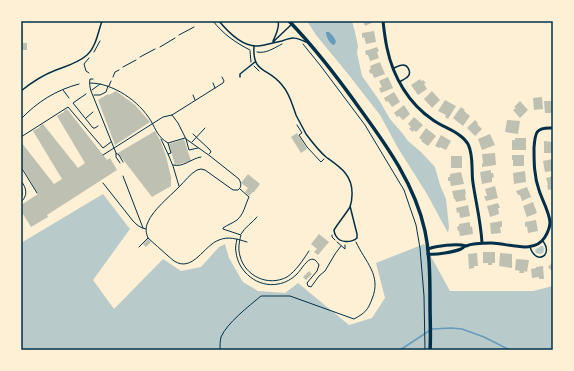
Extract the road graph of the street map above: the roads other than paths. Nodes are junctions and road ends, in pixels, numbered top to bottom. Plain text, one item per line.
1 (102, 21) edge
2 (219, 21) edge
3 (278, 21) edge
4 (383, 21) edge
5 (291, 23) edge
6 (272, 43) junction
7 (309, 44) junction
8 (254, 46) junction
9 (255, 62) junction
10 (394, 68) junction
11 (240, 77) dead end
12 (399, 82) junction
13 (21, 91) edge
14 (553, 128) edge
15 (21, 187) edge
16 (21, 196) edge
17 (350, 206) junction
18 (542, 240) junction
19 (482, 243) junction
20 (466, 246) junction
21 (530, 247) junction
22 (428, 249) junction
23 (428, 254) junction
24 (430, 350) edge

1 - 13 lane
2 - 8 lane
3 - 6 lane
4 - 10 street
5 - 6 lane
5 - 7 street
6 - 7 lane
6 - 8 lane
7 - 22 street
8 - 9 lane
9 - 11 lane
9 - 17 lane
10 - 12 street
10 - 12 lane
12 - 19 street
14 - 18 street
15 - 16 lane
17 - 17 lane
18 - 21 street
18 - 21 lane
19 - 20 street
19 - 21 street
20 - 22 street
20 - 23 street
22 - 23 street
23 - 24 street

